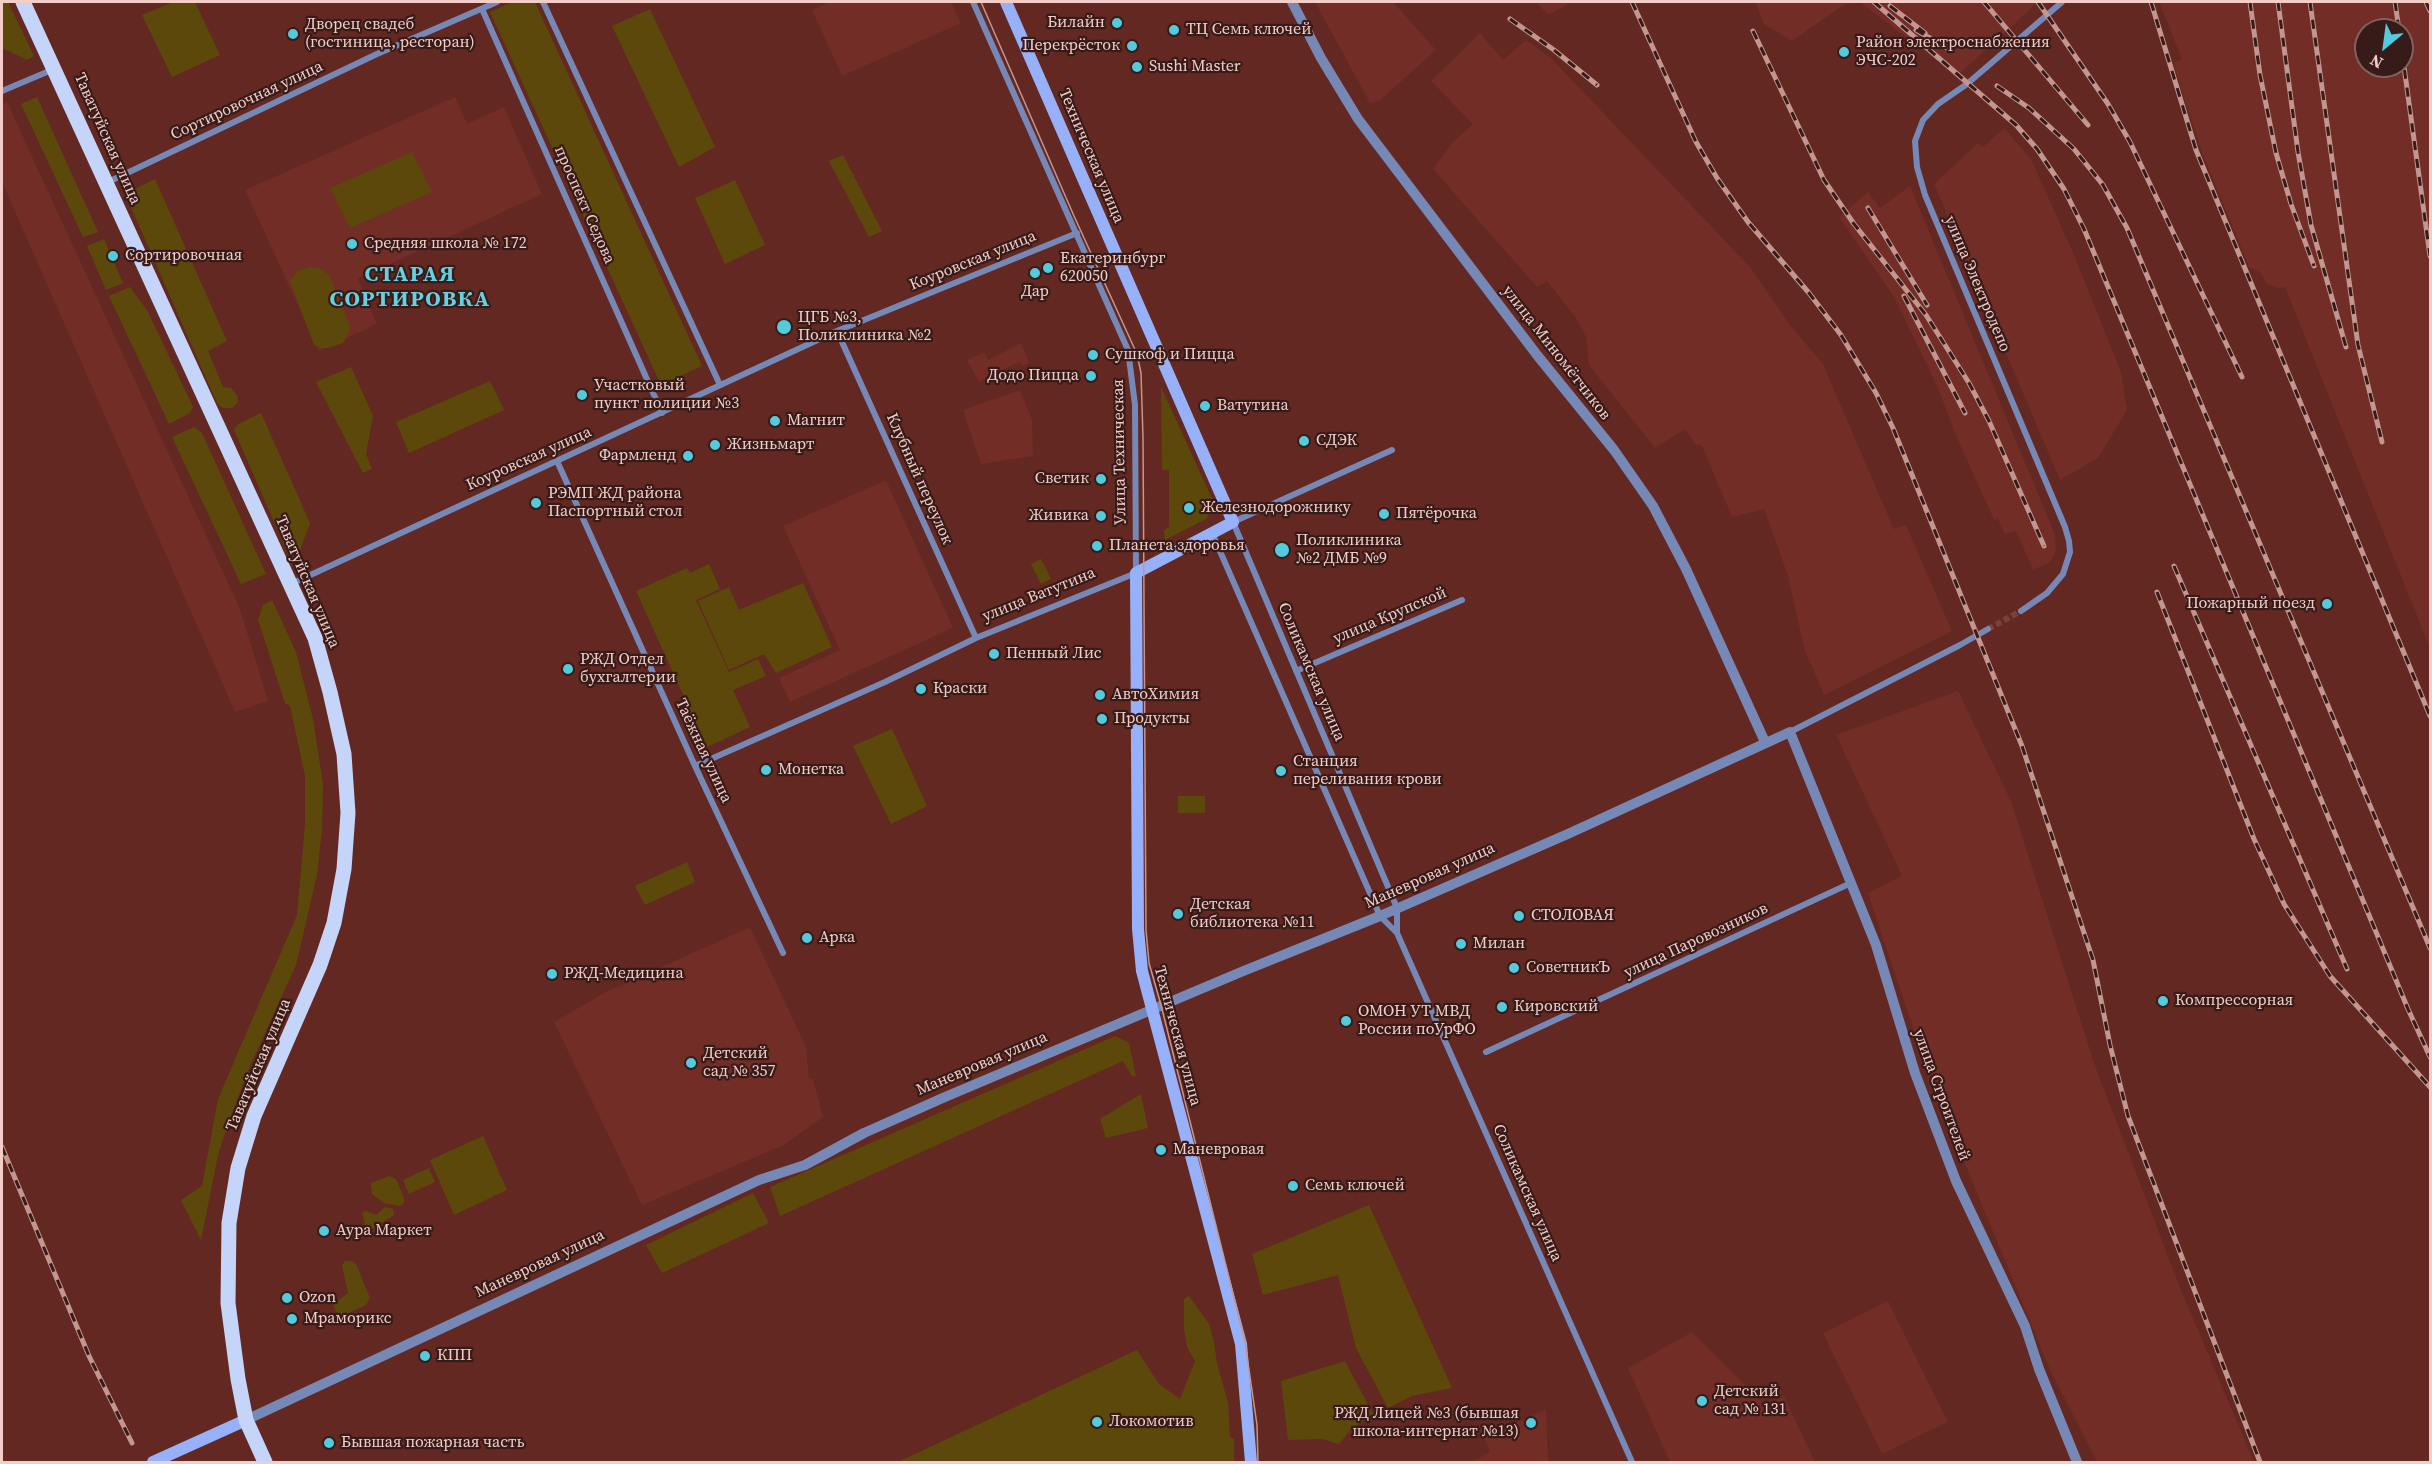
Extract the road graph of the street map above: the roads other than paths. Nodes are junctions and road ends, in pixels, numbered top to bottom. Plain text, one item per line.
1 (23, 2) edge
2 (497, 2) edge
3 (543, 2) edge
4 (973, 2) edge
5 (1006, 2) edge
6 (1292, 2) edge
7 (2062, 2) edge
8 (482, 9) junction
9 (55, 68) junction
10 (2, 91) edge
11 (106, 183) junction
12 (1077, 233) junction
13 (837, 331) junction
14 (720, 385) junction
15 (662, 412) junction
16 (1392, 450) dead end
17 (557, 461) junction
18 (1233, 522) junction
19 (1212, 533) junction
20 (1136, 573) junction
21 (290, 584) junction
22 (1462, 600) dead end
23 (2021, 611) tunnel mouth
24 (1988, 629) tunnel mouth
25 (976, 638) junction
26 (1296, 671) junction
27 (1790, 732) junction
28 (1766, 742) junction
29 (695, 766) junction
30 (1851, 883) junction
31 (1397, 908) junction
32 (1380, 916) junction
33 (1397, 933) junction
34 (783, 953) dead end
35 (1153, 1009) junction
36 (1486, 1052) dead end
37 (246, 1420) junction
38 (153, 1462) edge
39 (265, 1462) edge
40 (1251, 1462) edge
41 (1632, 1462) edge
42 (2078, 1462) edge

1 - 9 main road, Таватуйская улица
2 - 8 street, Сортировочная улица
3 - 14 street
4 - 12 street, Улица Техническая
5 - 18 main road, Техническая улица
6 - 28 street, улица Миномётчиков
7 - 23 street, улица Электродепо
8 - 11 street, Сортировочная улица
8 - 15 street, проспект Седова
9 - 10 street
9 - 11 main road, Таватуйская улица
11 - 21 main road, Таватуйская улица
12 - 13 street, Коуровская улица
12 - 20 street, Улица Техническая
13 - 14 street, Коуровская улица
13 - 25 street, Клубный переулок
14 - 15 street, Коуровская улица
15 - 17 street, Коуровская улица
16 - 18 street, улица Ватутина
17 - 21 street, Коуровская улица
17 - 29 street, Таёжная улица
18 - 19 main road, улица Ватутина
18 - 26 street, Соликамская улица
19 - 20 main road, улица Ватутина
19 - 32 street, Соликамская улица
20 - 25 street, улица Ватутина
20 - 35 main road, Техническая улица
21 - 37 main road, Таватуйская улица
22 - 26 street, улица Крупской
24 - 27 street, Маневровая улица
25 - 29 street, улица Ватутина
26 - 31 street, Соликамская улица
27 - 28 street, Маневровая улица
27 - 30 street, улица Строителей
28 - 31 street, Маневровая улица
29 - 34 street, Таёжная улица
30 - 36 street, улица Паровозников
30 - 42 street, улица Строителей
31 - 32 street, Маневровая улица
31 - 33 street, Соликамская улица
32 - 33 street, Соликамская улица
32 - 35 street, Маневровая улица
33 - 41 street, Соликамская улица
35 - 37 street, Маневровая улица
35 - 40 main road, Техническая улица
37 - 38 main road, Маневровая улица
37 - 39 main road, Таватуйская улица

